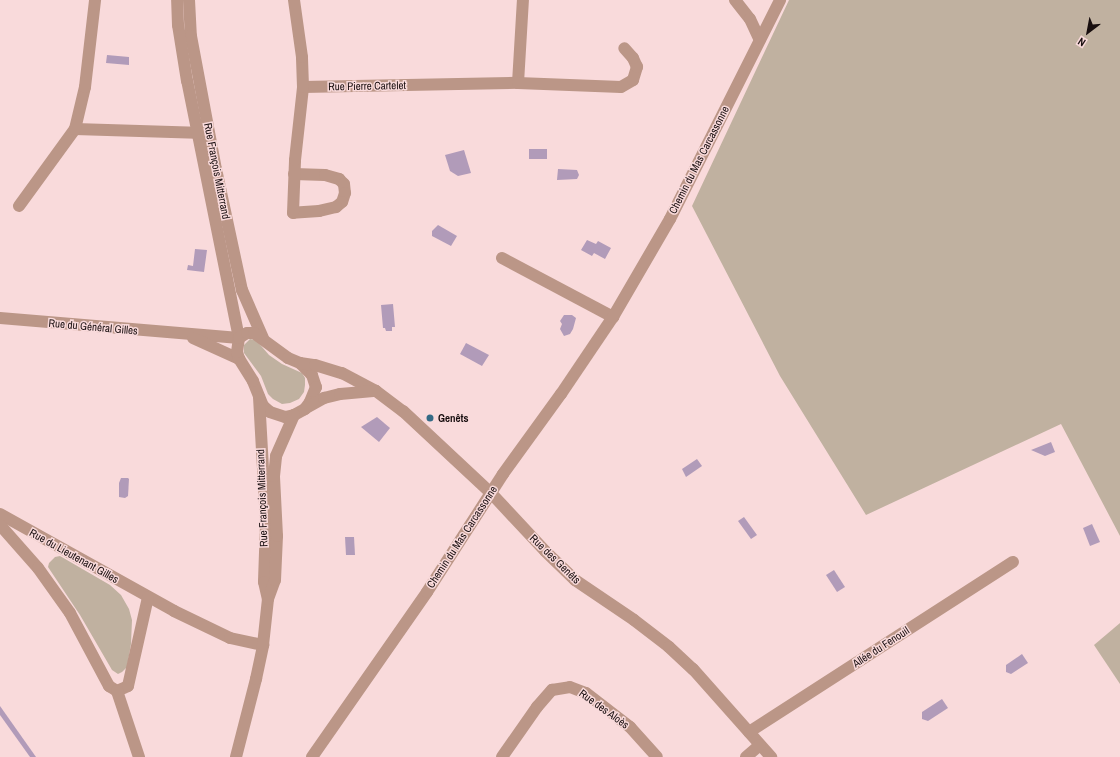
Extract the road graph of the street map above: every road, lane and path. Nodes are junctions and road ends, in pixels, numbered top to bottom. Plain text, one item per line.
1 (95, 0) edge
2 (177, 0) edge
3 (189, 0) edge
4 (294, 0) edge
5 (523, 0) edge
6 (735, 0) edge
7 (780, 0) edge
8 (760, 40) junction
9 (624, 48) dead end
10 (518, 83) junction
11 (303, 87) junction
12 (75, 129) junction
13 (209, 133) junction
14 (196, 134) junction
15 (294, 174) junction
16 (19, 206) dead end
17 (502, 258) dead end
18 (613, 317) junction
19 (0, 318) edge
20 (187, 335) junction
21 (240, 338) junction
22 (263, 338) junction
23 (239, 359) junction
24 (300, 363) junction
25 (376, 391) junction
26 (259, 397) junction
27 (305, 409) junction
28 (294, 416) junction
29 (491, 493) junction
30 (0, 514) edge
31 (0, 524) edge
32 (1013, 562) dead end
33 (148, 597) junction
34 (268, 599) junction
35 (263, 645) junction
36 (117, 691) junction
37 (749, 732) junction
38 (760, 745) junction
39 (139, 757) edge
40 (236, 757) edge
41 (312, 757) edge
42 (502, 757) edge
43 (657, 757) edge
44 (746, 757) edge
45 (771, 757) edge

1 - 12 street
2 - 14 street, Rue François Mitterrand
3 - 13 street, Rue François Mitterrand
4 - 11 street
5 - 10 street
6 - 8 street
7 - 8 street, Chemin du Mas Carcassonne
8 - 18 street, Chemin du Mas Carcassonne
9 - 10 street, Rue Pierre Cartelet
10 - 11 street, Rue Pierre Cartelet
11 - 15 street
12 - 14 street
12 - 16 street
13 - 14 street
13 - 22 street, Rue François Mitterrand
14 - 21 street, Rue François Mitterrand
15 - 15 street
17 - 18 street
18 - 29 street, Chemin du Mas Carcassonne
19 - 20 street, Rue du Général Gilles
20 - 21 street, Rue du Général Gilles
20 - 23 street, Rue du Général Gilles
21 - 22 street, Rue du Général Gilles
21 - 23 street, Rue François Mitterrand
22 - 24 street
23 - 26 street
24 - 25 street, Rue des Genêts
24 - 27 street
25 - 27 street
25 - 29 street, Rue des Genêts
26 - 28 street
26 - 34 street, Rue François Mitterrand
27 - 28 street
28 - 34 street, Rue François Mitterrand
29 - 37 street, Rue des Genêts
29 - 41 street, Chemin du Mas Carcassonne
30 - 33 street, Rue du Lieutenant Gilles
31 - 36 street, Rue du Lieutenant Gilles
32 - 37 street, Allée du Fenouil
33 - 35 street, Rue du Lieutenant Gilles
33 - 36 street
34 - 35 street, Rue François Mitterrand
35 - 40 street, Rue François Mitterrand
36 - 39 street, Rue du Lieutenant Gilles
37 - 38 street, Rue des Genêts
38 - 44 street
38 - 45 street, Rue des Genêts
42 - 43 street, Rue des Aloès

